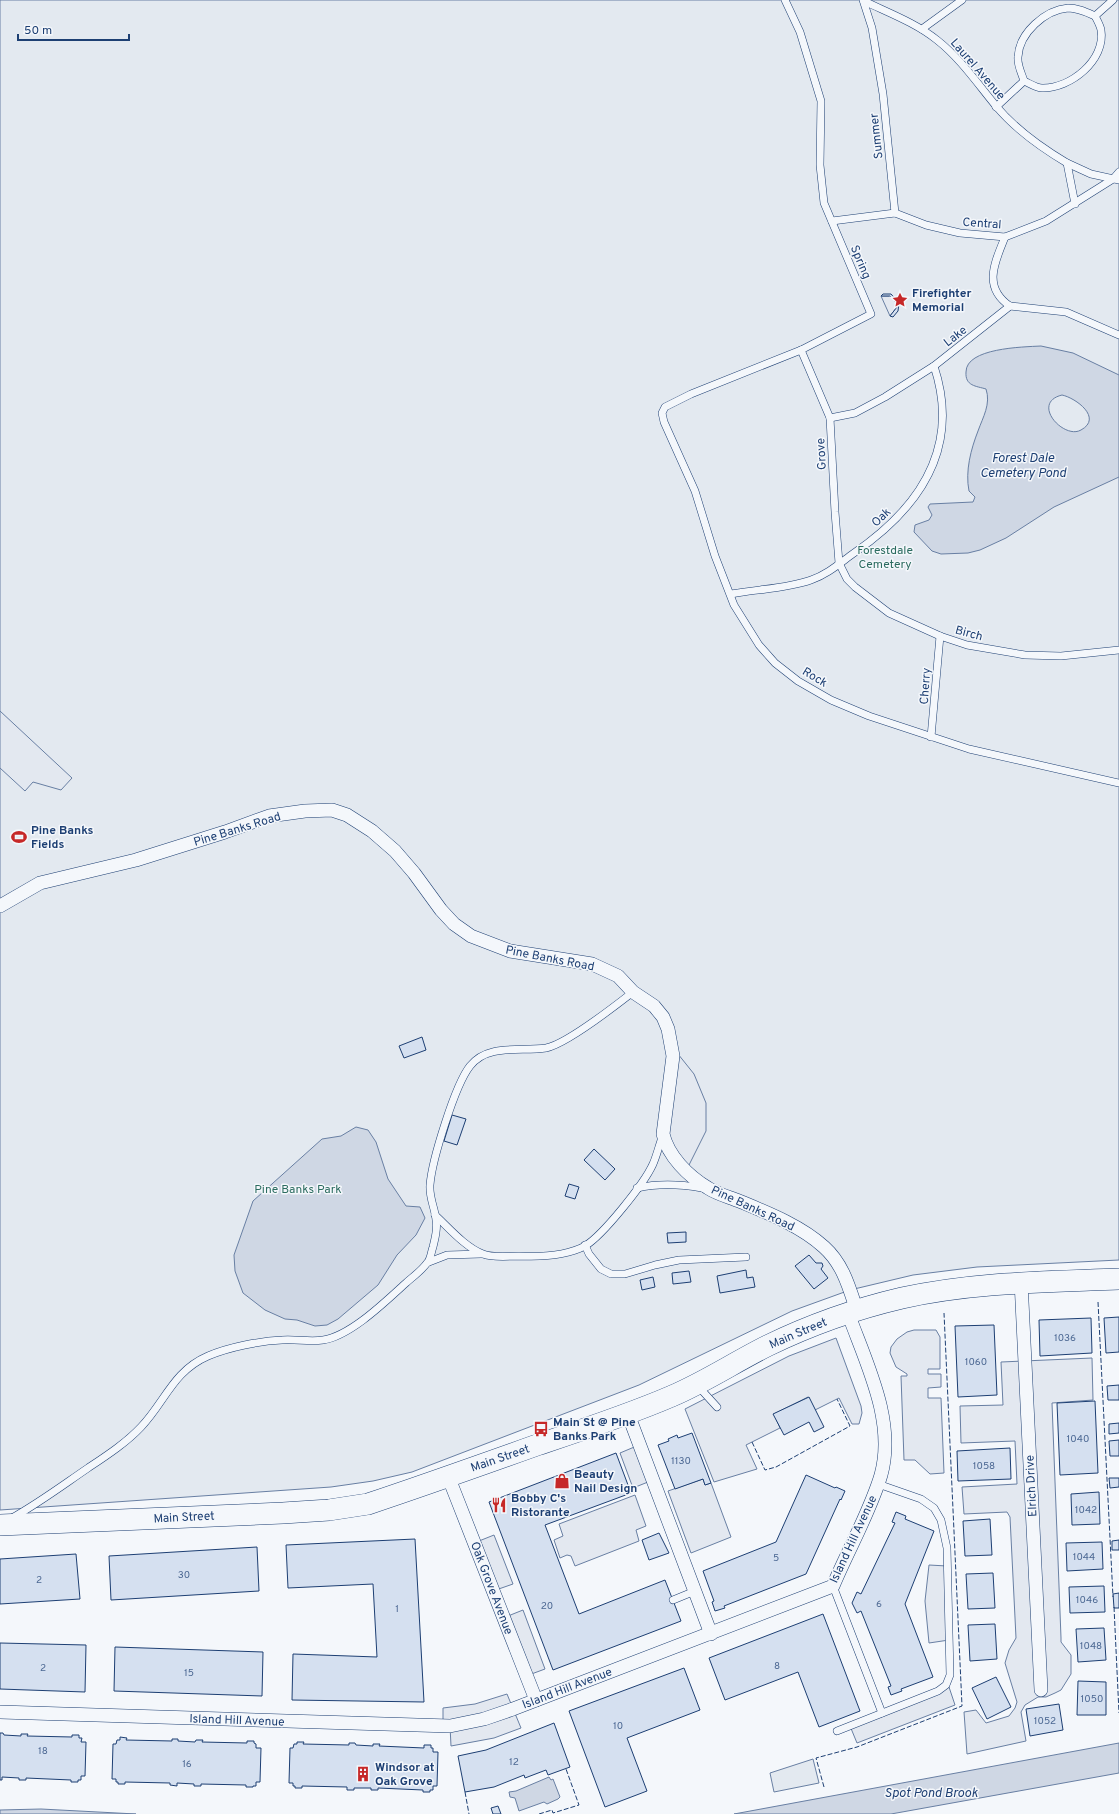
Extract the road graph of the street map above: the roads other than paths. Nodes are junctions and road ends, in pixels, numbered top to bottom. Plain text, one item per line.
1 (785, 0) edge
2 (962, 0) edge
3 (1113, 0) edge
4 (864, 1) edge
5 (1095, 16) junction
6 (922, 29) junction
7 (1024, 81) junction
8 (996, 107) junction
9 (1067, 163) junction
10 (1119, 172) edge
11 (1116, 180) edge
12 (1075, 204) junction
13 (895, 213) junction
14 (832, 221) junction
15 (1005, 237) junction
16 (1010, 306) junction
17 (1119, 335) edge
18 (801, 350) junction
19 (934, 366) junction
20 (665, 407) joint
21 (830, 418) junction
22 (839, 563) junction
23 (731, 594) junction
24 (940, 636) junction
25 (1119, 650) edge
26 (931, 737) junction
27 (1119, 783) edge
28 (0, 906) edge
29 (633, 992) junction
30 (663, 1134) junction
31 (637, 1188) junction
32 (708, 1189) junction
33 (435, 1215) junction
34 (585, 1245) junction
35 (483, 1254) junction
36 (746, 1257) dead end
37 (429, 1262) junction
38 (1119, 1279) edge
39 (1021, 1281) junction
40 (853, 1312) junction
41 (697, 1385) junction
42 (717, 1407) dead end
43 (628, 1414) junction
44 (448, 1476) junction
45 (878, 1484) junction
46 (0, 1525) edge
47 (833, 1586) junction
48 (695, 1591) junction
49 (673, 1600) dead end
50 (711, 1634) junction
51 (1042, 1690) dead end
52 (536, 1700) junction
53 (0, 1712) edge
54 (882, 1713) junction
55 (837, 1731) dead end

1 - 14 lane, Spring
2 - 6 lane
3 - 5 lane
4 - 6 lane, Laurel Avenue
4 - 13 lane, Summer
5 - 7 lane
5 - 7 lane
6 - 8 lane, Laurel Avenue
7 - 8 lane
8 - 9 lane, Laurel Avenue
9 - 11 lane, Laurel Avenue
9 - 12 lane
10 - 11 lane, Central
11 - 12 lane, Central
12 - 15 lane, Central
13 - 14 lane, Central
13 - 15 lane, Central
14 - 18 lane, Spring
15 - 16 lane
16 - 17 lane
16 - 19 lane, Lake
18 - 20 lane, Spring
18 - 21 lane, Grove
19 - 21 lane, Lake
19 - 22 lane, Oak
20 - 23 lane, Rock
21 - 22 lane, Grove
22 - 23 lane, Oak
22 - 24 lane, Birch
23 - 26 lane, Rock
24 - 25 lane, Birch
24 - 26 lane, Cherry
26 - 27 lane, Rock
28 - 29 street, Pine Banks Road
29 - 30 street, Pine Banks Road
29 - 33 lane
30 - 31 lane
30 - 32 street, Pine Banks Road
31 - 32 lane
31 - 34 lane
32 - 40 street, Pine Banks Road
33 - 35 lane
33 - 37 lane
34 - 35 lane
34 - 36 lane
35 - 37 lane
37 - 46 lane
38 - 39 main road, Main Street
39 - 40 main road, Main Street
39 - 51 street, Elrich Drive
40 - 41 main road, Main Street
40 - 45 street, Island Hill Avenue
41 - 42 lane
41 - 43 main road, Main Street
43 - 44 main road, Main Street
43 - 48 street
44 - 46 main road, Main Street
44 - 52 street, Oak Grove Avenue
45 - 47 street, Island Hill Avenue
45 - 54 lane
47 - 50 street, Island Hill Avenue
47 - 54 lane
48 - 49 lane
48 - 50 street
50 - 52 street, Island Hill Avenue
52 - 53 street, Island Hill Avenue
54 - 55 lane

